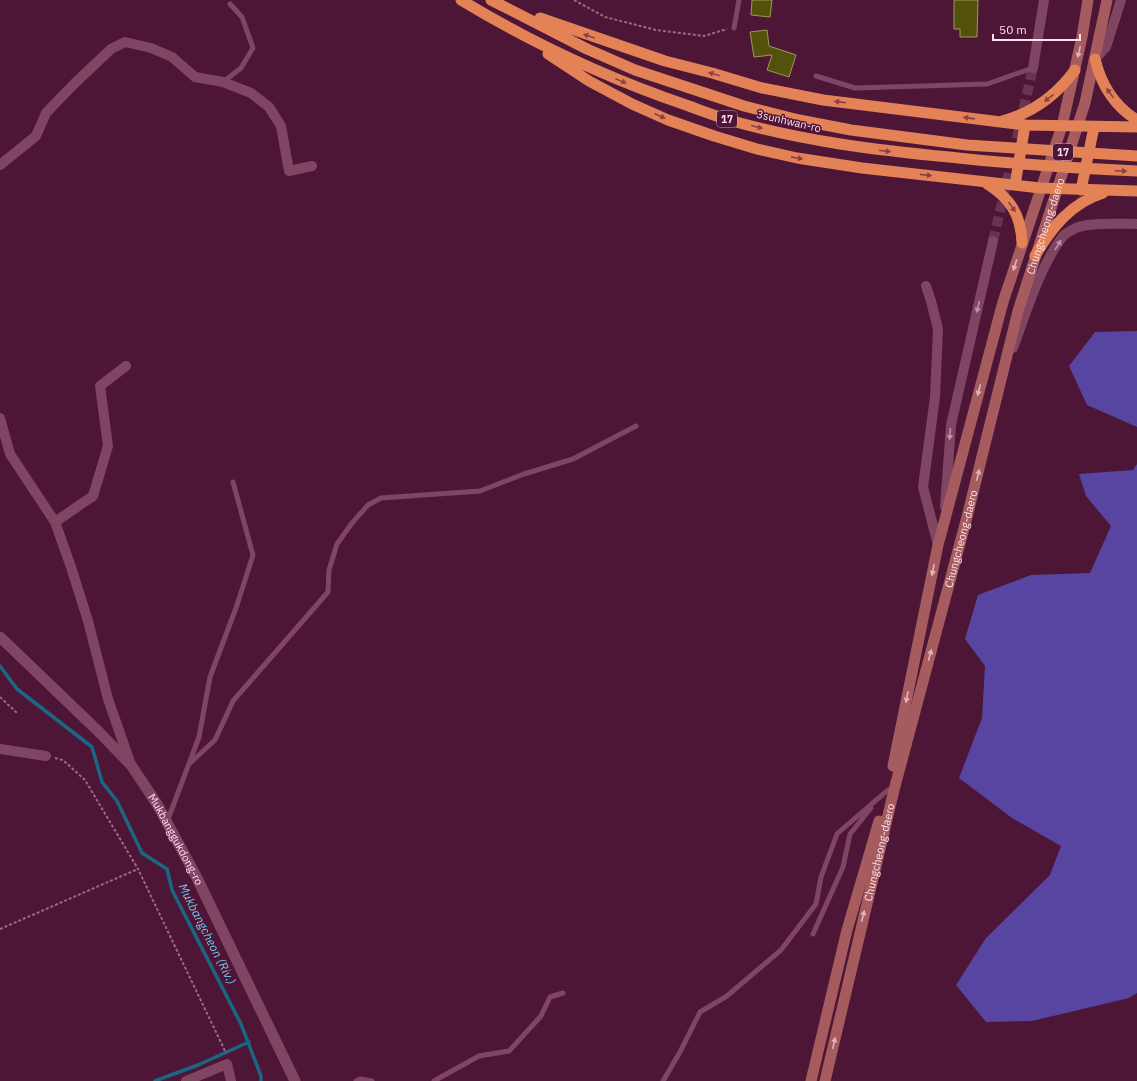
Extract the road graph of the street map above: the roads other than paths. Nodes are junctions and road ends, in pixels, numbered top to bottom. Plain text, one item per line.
1 (461, 0) edge
2 (491, 0) edge
3 (495, 0) edge
4 (739, 0) edge
5 (1044, 0) edge
6 (1088, 0) edge
7 (1107, 0) edge
8 (1121, 0) edge
9 (230, 4) dead end
10 (494, 19) junction
11 (734, 28) road end
12 (1095, 59) junction
13 (1033, 68) joint
14 (1075, 70) junction
15 (816, 76) dead end
16 (224, 82) junction
17 (1137, 120) edge
18 (997, 122) junction
19 (1025, 125) junction
20 (1062, 126) junction
21 (1078, 127) junction
22 (1094, 127) junction
23 (1137, 128) edge
24 (1137, 156) edge
25 (0, 165) edge
26 (312, 166) dead end
27 (1137, 171) edge
28 (984, 181) junction
29 (1015, 185) junction
30 (1040, 188) junction
31 (1057, 190) junction
32 (1081, 190) junction
33 (1110, 191) junction
34 (1137, 192) edge
35 (1137, 224) edge
36 (993, 242) tunnel mouth
37 (1022, 243) junction
38 (1035, 256) junction
39 (926, 286) dead end
40 (126, 366) dead end
41 (1000, 384) junction
42 (0, 418) edge
43 (636, 426) dead end
44 (233, 482) dead end
45 (945, 519) junction
46 (55, 522) junction
47 (938, 545) junction
48 (0, 637) edge
49 (0, 749) edge
50 (46, 756) road end
51 (189, 764) junction
52 (131, 765) junction
53 (888, 790) junction
54 (878, 799) junction
55 (167, 823) junction
56 (813, 934) dead end
57 (563, 993) dead end
58 (186, 1081) edge
59 (231, 1081) edge
60 (295, 1081) edge
61 (356, 1081) edge
62 (372, 1081) edge
63 (434, 1081) edge
64 (663, 1081) edge
65 (812, 1081) edge
66 (825, 1081) edge

1 - 10 highway, 3sunhwan-ro / 17
2 - 24 highway, 3sunhwan-ro / 17
18 -> 3 highway
4 - 11 lane
5 - 13 street
6 -> 14 main road, Chungcheong-daero
7 - 12 main road, Chungcheong-daero
8 - 12 street
9 - 16 lane
10 -> 27 highway, 3sunhwan-ro / 17
10 -> 28 highway
17 -> 12 highway
12 - 21 main road, Chungcheong-daero
13 - 15 lane
14 -> 18 highway
14 - 20 main road, Chungcheong-daero
16 - 25 street
16 - 26 street
18 - 19 highway
19 - 20 highway
19 - 29 highway
20 - 21 highway
20 - 30 main road, Chungcheong-daero
21 - 22 highway
21 - 31 main road, Chungcheong-daero
22 - 23 highway
22 - 32 highway
28 - 29 highway
28 -> 37 highway
29 - 30 highway
30 - 31 highway
30 - 37 main road, Chungcheong-daero
31 - 32 highway
31 - 38 main road, Chungcheong-daero
32 - 33 highway
33 - 34 highway
33 - 38 highway
41 -> 35 street
36 -> 45 street
37 -> 45 main road, Chungcheong-daero
38 - 41 main road, Chungcheong-daero
39 - 47 street
40 - 46 street
66 -> 41 main road, Chungcheong-daero
42 - 46 street
43 - 51 lane
44 - 51 lane
45 - 47 main road, Chungcheong-daero
46 - 52 street
47 -> 53 main road, Chungcheong-daero
48 - 52 street, Mukbanggukdong-ro
49 - 50 street
51 - 55 lane
52 - 55 street, Mukbanggukdong-ro
53 - 54 lane
53 - 65 main road, Chungcheong-daero
54 - 56 lane
54 - 64 lane
55 - 60 street, Mukbanggukdong-ro
57 - 63 lane
58 - 59 street
61 - 62 lane

